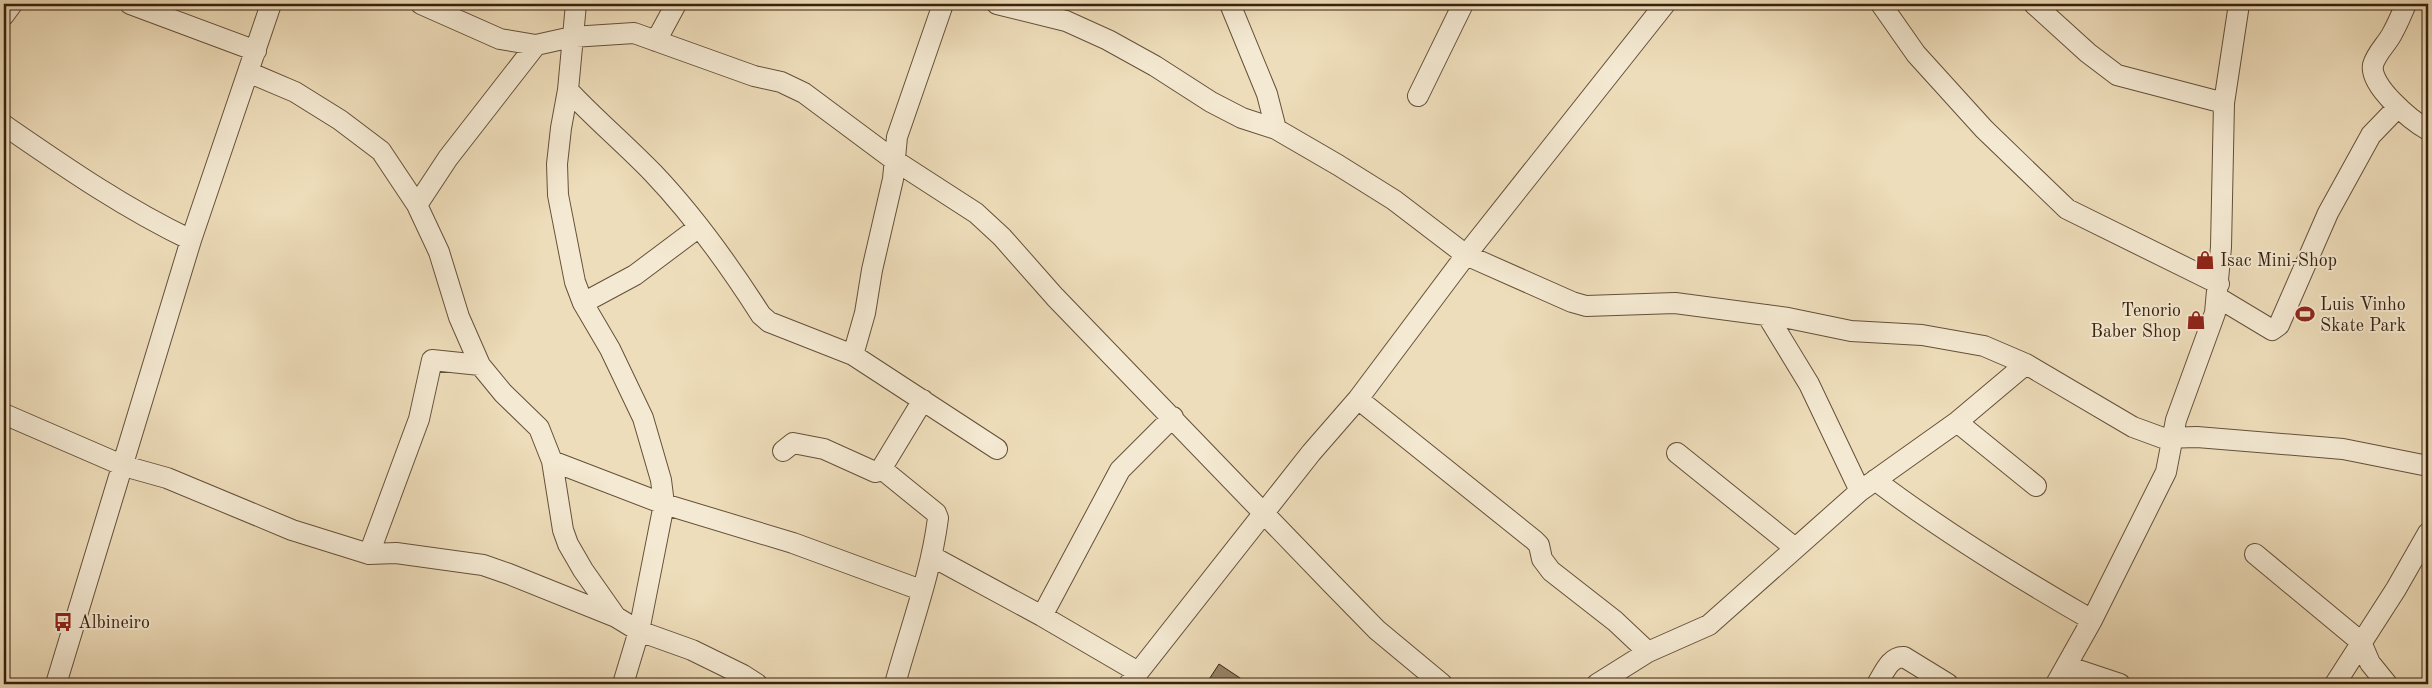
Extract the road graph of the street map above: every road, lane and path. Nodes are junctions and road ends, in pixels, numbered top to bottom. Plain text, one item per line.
1 (12, 4) edge
2 (130, 4) edge
3 (271, 4) edge
4 (422, 4) edge
5 (576, 4) edge
6 (676, 4) edge
7 (943, 4) edge
8 (998, 4) edge
9 (1230, 4) edge
10 (1463, 4) edge
11 (1665, 4) edge
12 (1881, 4) edge
13 (2034, 4) edge
14 (2239, 4) edge
15 (2406, 4) edge
16 (4, 15) edge
17 (572, 37) junction
18 (656, 41) junction
19 (536, 45) junction
20 (256, 51) junction
21 (248, 72) junction
22 (568, 90) junction
23 (1418, 96) dead end
24 (2224, 103) junction
25 (2398, 107) junction
26 (4, 125) edge
27 (1276, 129) junction
28 (2428, 130) edge
29 (894, 160) junction
30 (417, 205) junction
31 (699, 227) junction
32 (191, 240) junction
33 (1466, 255) junction
34 (2218, 290) junction
35 (583, 303) junction
36 (1767, 315) junction
37 (853, 355) junction
38 (2026, 364) junction
39 (480, 365) junction
40 (1358, 399) junction
41 (923, 400) junction
42 (4, 414) edge
43 (1173, 417) junction
44 (1957, 422) junction
45 (2172, 438) junction
46 (998, 449) dead end
47 (783, 451) dead end
48 (1677, 453) dead end
49 (552, 461) junction
50 (124, 466) junction
51 (2428, 466) edge
52 (883, 470) junction
53 (1868, 486) junction
54 (2036, 486) dead end
55 (664, 504) junction
56 (1264, 512) junction
57 (2428, 533) edge
58 (1795, 548) junction
59 (369, 554) junction
60 (2255, 554) dead end
61 (932, 557) junction
62 (921, 590) junction
63 (1042, 616) junction
64 (616, 617) junction
65 (2092, 620) junction
66 (639, 631) junction
67 (2361, 642) junction
68 (1648, 652) junction
69 (2066, 666) junction
70 (1134, 678) edge
71 (56, 684) edge
72 (623, 684) edge
73 (756, 684) edge
74 (895, 684) edge
75 (1442, 684) edge
76 (1597, 684) edge
77 (1877, 684) edge
78 (1948, 684) edge
79 (2056, 684) edge
80 (2120, 684) edge
81 (2335, 684) edge
82 (2386, 684) edge

1 - 16 street
2 - 20 street
3 - 20 street
4 - 19 street
5 - 17 street
6 - 18 street
7 - 29 street
8 - 27 street
9 - 27 street
10 - 23 street
11 - 33 street
12 - 34 street
13 - 24 street
14 - 24 street
15 - 25 street
17 - 18 street
17 - 19 street
17 - 22 street
18 - 29 street
19 - 30 street
20 - 21 street
21 - 30 street
21 - 32 street
22 - 31 street
22 - 35 street
24 - 34 street
25 - 28 street
25 - 34 street
26 - 32 street
27 - 33 street
29 - 37 street
29 - 43 street
30 - 39 street
31 - 35 street
31 - 37 street
32 - 50 street
33 - 36 street
33 - 40 street
34 - 45 street
35 - 55 street
36 - 38 street
36 - 53 street
37 - 41 street
38 - 44 street
38 - 45 street
39 - 49 street
39 - 59 street
40 - 56 street
40 - 68 street
41 - 46 street
41 - 52 street
42 - 50 street
43 - 56 street
43 - 63 street
44 - 53 street
44 - 54 street
45 - 51 street
45 - 65 street
47 - 52 street
48 - 58 street
49 - 55 street
49 - 64 street
50 - 59 street
50 - 71 street
52 - 61 street
53 - 58 street
53 - 65 street
55 - 62 street
55 - 66 street
56 - 70 street
56 - 75 street
57 - 67 street
58 - 68 street
59 - 64 street
60 - 67 street
61 - 62 street
61 - 63 street
62 - 74 street
63 - 70 street
64 - 66 street
65 - 69 street
66 - 72 street
66 - 73 street
67 - 81 street
67 - 82 street
68 - 76 street
69 - 79 street
69 - 80 street
77 - 78 street

